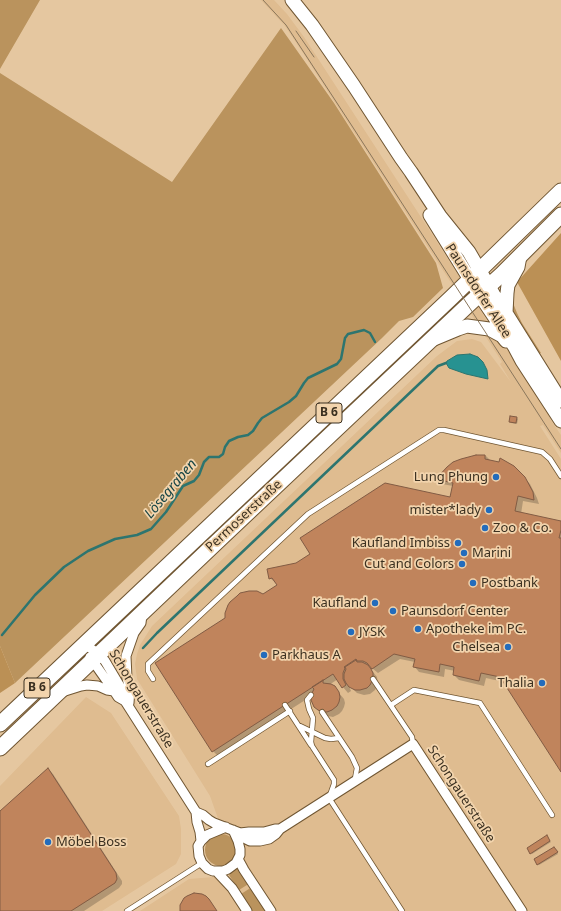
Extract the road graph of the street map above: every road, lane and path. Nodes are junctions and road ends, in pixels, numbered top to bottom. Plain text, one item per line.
1 (292, 0) edge
2 (561, 191) edge
3 (561, 215) edge
4 (520, 256) junction
5 (475, 275) junction
6 (484, 290) junction
7 (506, 313) junction
8 (431, 340) junction
9 (522, 361) junction
10 (561, 401) edge
11 (561, 421) edge
12 (561, 476) edge
13 (143, 612) junction
14 (84, 644) junction
15 (95, 657) junction
16 (153, 679) dead end
17 (373, 679) dead end
18 (114, 691) junction
19 (57, 694) junction
20 (311, 695) dead end
21 (391, 704) junction
22 (127, 705) junction
23 (285, 705) dead end
24 (290, 711) junction
25 (322, 712) dead end
26 (0, 724) edge
27 (298, 724) junction
28 (312, 731) junction
29 (339, 738) junction
30 (413, 744) junction
31 (312, 746) junction
32 (0, 748) edge
33 (208, 764) dead end
34 (355, 781) junction
35 (329, 798) junction
36 (196, 812) junction
37 (552, 815) dead end
38 (233, 830) junction
39 (201, 841) junction
40 (238, 859) junction
41 (202, 862) junction
42 (217, 872) junction
43 (127, 911) edge
44 (247, 911) edge
45 (271, 911) edge
46 (402, 911) edge
47 (522, 911) edge

1 - 5 main road, Paunsdorfer Allee
2 - 5 main road, B 6
3 - 4 main road, B 6
4 - 6 main road, B 6
4 - 7 main road
5 - 6 main road, Paunsdorfer Allee
5 - 14 main road, Permoserstraße / B 6
6 - 7 main road, Paunsdorfer Allee
6 - 8 main road, Permoserstraße / B 6
6 - 9 main road, Paunsdorfer Allee
7 - 10 main road, Paunsdorfer Allee
8 - 9 main road
8 - 13 main road, Permoserstraße / B 6
9 - 11 main road, Paunsdorfer Allee
12 - 16 lane
13 - 15 main road, Permoserstraße / B 6
13 - 22 street
14 - 15 street, Schongauerstraße
14 - 26 main road, Permoserstraße / B 6
15 - 18 street
15 - 19 main road, Permoserstraße / B 6
15 - 22 street, Schongauerstraße
17 - 21 lane
18 - 19 street
18 - 22 street
19 - 32 main road, Permoserstraße / B 6
20 - 28 lane
21 - 30 lane
21 - 37 lane
22 - 36 street, Schongauerstraße
23 - 24 lane
24 - 27 lane
24 - 33 lane
25 - 29 lane
27 - 28 lane
27 - 31 lane
28 - 29 lane
28 - 31 lane
29 - 34 lane
30 - 34 street, Schongauerstraße
30 - 47 street, Schongauerstraße
31 - 35 lane
34 - 35 street, Schongauerstraße
35 - 38 street, Schongauerstraße
35 - 46 lane
36 - 38 street, Schongauerstraße
36 - 39 street, Schongauerstraße
38 - 39 street, Schongauerstraße
38 - 40 street
39 - 41 street, Schongauerstraße
40 - 42 street
40 - 45 street
41 - 42 street
41 - 43 lane
42 - 44 street

